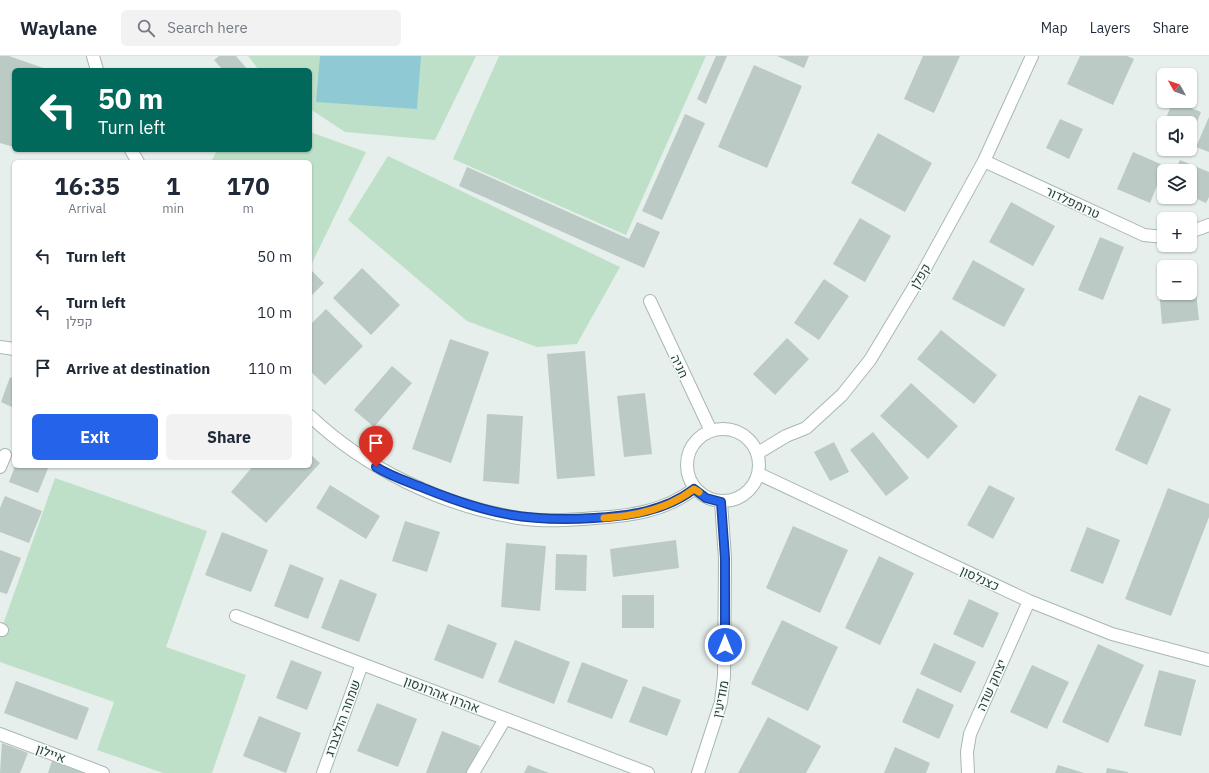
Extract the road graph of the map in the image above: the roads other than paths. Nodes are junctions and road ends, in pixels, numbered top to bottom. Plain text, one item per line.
1 (93, 56) edge
2 (1032, 56) edge
3 (96, 68) edge
4 (984, 161) junction
5 (1209, 224) edge
6 (1197, 229) edge
7 (1157, 236) edge
8 (650, 301) dead end
9 (0, 347) edge
10 (12, 349) edge
11 (312, 418) edge
12 (711, 431) junction
13 (758, 453) junction
14 (4, 455) dead end
15 (0, 467) edge
16 (759, 474) junction
17 (694, 489) junction
18 (721, 502) junction
19 (1029, 601) junction
20 (236, 616) dead end
21 (1209, 660) edge
22 (362, 664) junction
23 (505, 719) junction
24 (0, 734) edge
25 (102, 773) edge
26 (323, 773) edge
27 (473, 773) edge
28 (648, 773) edge
29 (698, 773) edge
30 (968, 773) edge

1 - 3 street
2 - 4 street, קפלן
4 - 7 street, טרומפלדור
4 - 13 street, קפלן
5 - 6 street
8 - 12 street, חניה
9 - 10 street
11 - 17 street
12 - 13 street
12 - 17 street
13 - 16 street
14 - 15 street
16 - 18 street
16 - 19 street, כצנלסון
17 - 18 street
18 - 29 street, מודיעין
19 - 21 street, כצנלסון
19 - 30 street, יצחק שדה
20 - 22 street, אהרון אהרונסון
22 - 23 street, אהרון אהרונסון
22 - 26 street, שמחה הולצברג
23 - 27 street
23 - 28 street, אהרון אהרונסון
24 - 25 street, איילון

